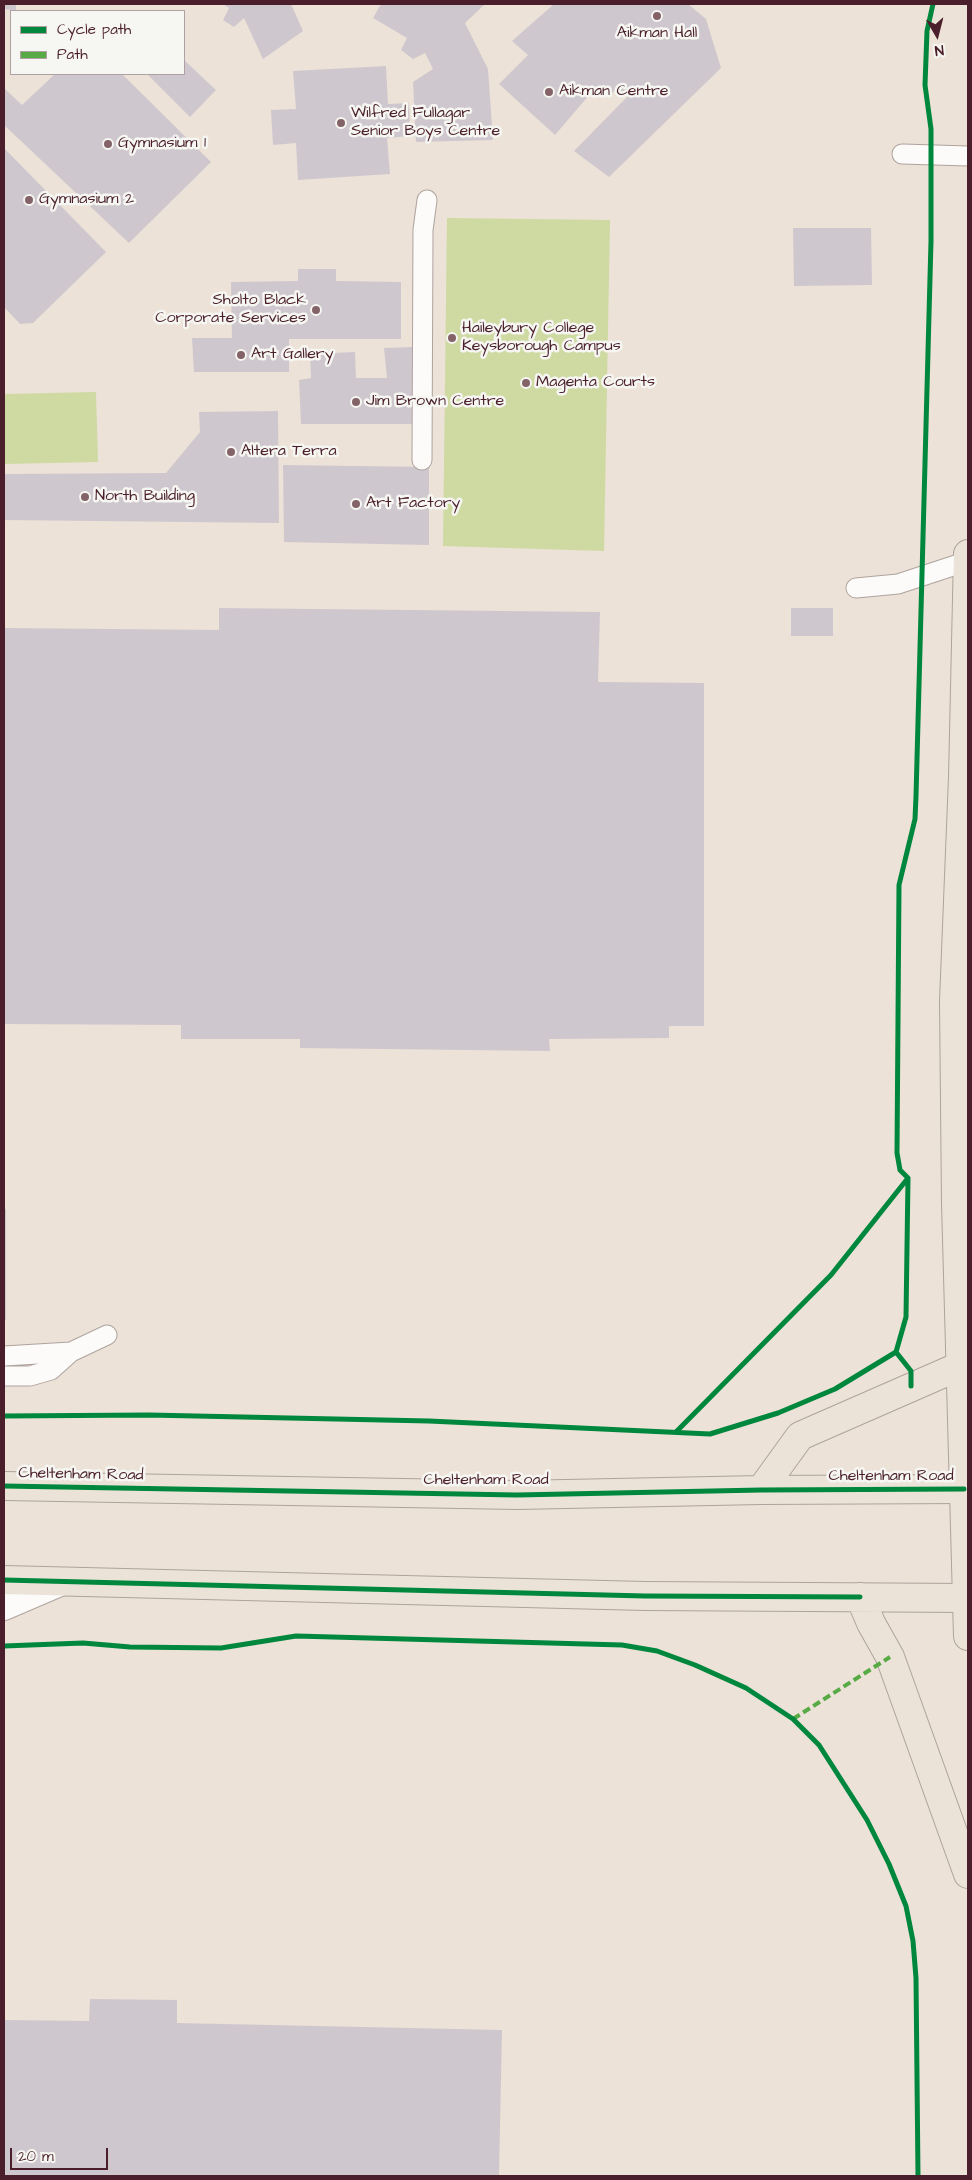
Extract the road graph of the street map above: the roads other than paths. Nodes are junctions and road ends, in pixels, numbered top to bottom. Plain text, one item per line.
1 (902, 154) dead end
2 (968, 156) edge
3 (427, 200) dead end
4 (422, 460) dead end
5 (968, 554) edge
6 (968, 561) edge
7 (856, 588) dead end
8 (107, 1335) dead end
9 (71, 1352) junction
10 (4, 1356) edge
11 (960, 1366) junction
12 (4, 1376) edge
13 (4, 1486) edge
14 (966, 1489) edge
15 (761, 1490) junction
16 (4, 1580) edge
17 (60, 1582) junction
18 (860, 1597) junction
19 (968, 1598) edge
20 (4, 1606) edge
21 (968, 1636) edge
22 (968, 1874) edge

1 - 2 lane
3 - 4 lane
5 - 6 main road
6 - 7 lane
6 - 11 main road
8 - 9 lane
9 - 10 lane
9 - 12 lane
11 - 14 main road
11 - 15 main road
13 - 15 main road, Cheltenham Road
14 - 15 main road, Cheltenham Road
14 - 19 main road
16 - 17 main road
17 - 18 main road
17 - 20 street
18 - 19 main road
18 - 22 main road
19 - 21 main road

